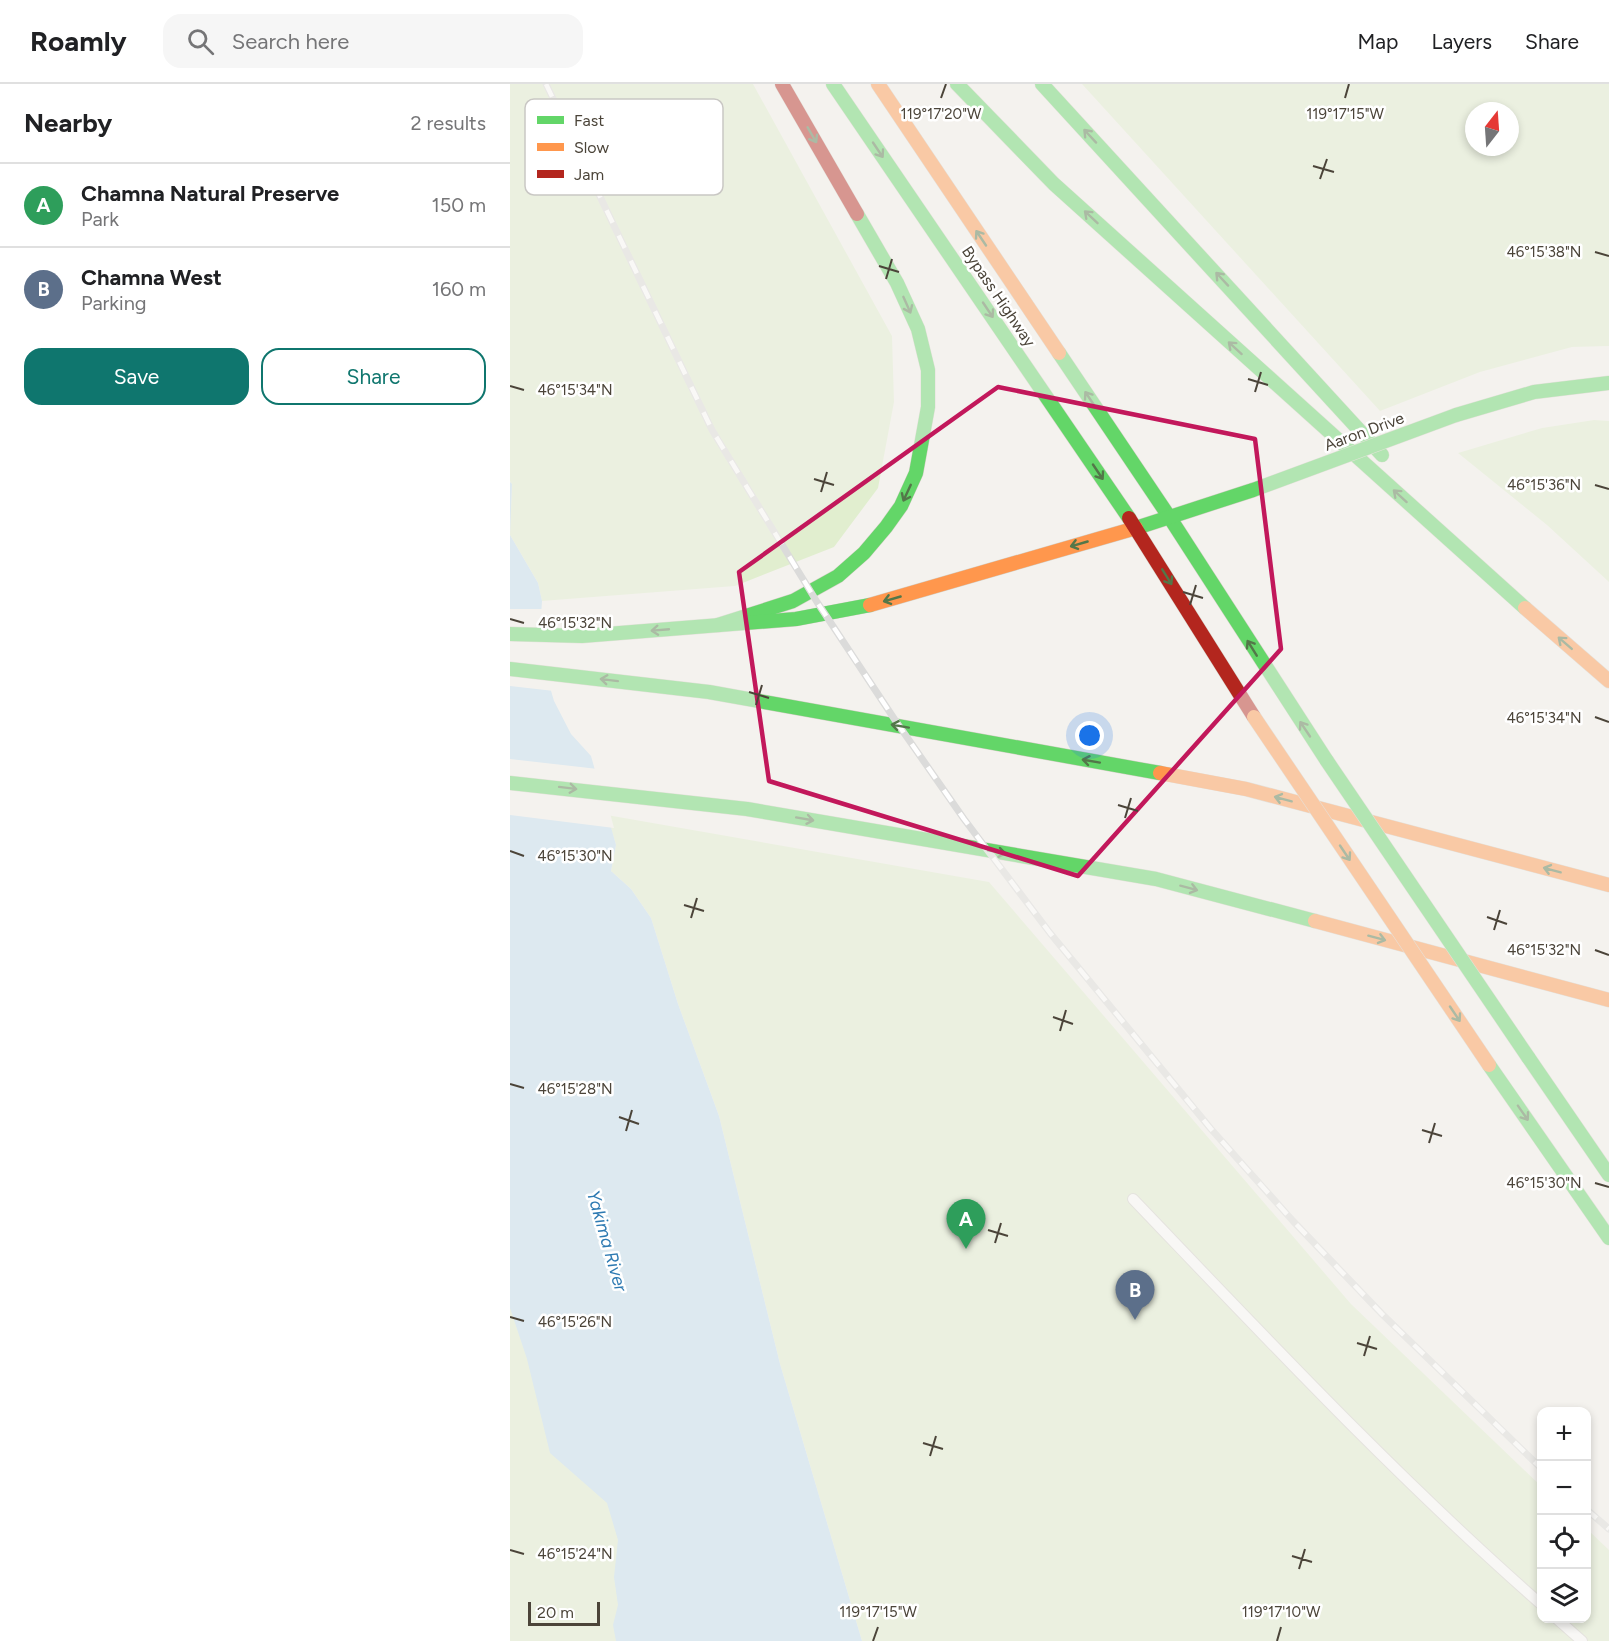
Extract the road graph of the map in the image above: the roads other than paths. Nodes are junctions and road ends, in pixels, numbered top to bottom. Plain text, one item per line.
1 (782, 84) edge
2 (833, 84) edge
3 (878, 84) edge
4 (957, 84) edge
5 (1042, 84) edge
6 (1609, 383) edge
7 (1390, 465) dead end
8 (1406, 482) dead end
9 (1170, 518) junction
10 (1136, 528) junction
11 (1490, 578) junction
12 (718, 625) junction
13 (510, 634) edge
14 (510, 669) edge
15 (1609, 681) edge
16 (510, 783) edge
17 (1609, 885) edge
18 (1609, 1000) edge
19 (1609, 1175) edge
20 (1133, 1199) dead end
21 (1609, 1238) edge
22 (1537, 1601) edge
23 (1562, 1623) edge
24 (1582, 1641) edge

1 -> 12 main road
2 -> 10 main road, Bypass Highway
9 -> 3 main road, Bypass Highway
11 -> 4 main road
7 -> 5 main road
6 - 9 main road, Aaron Drive, bridge
8 - 11 main road
9 - 10 main road, Aaron Drive
19 -> 9 main road, Bypass Highway, bridge
10 -> 12 main road, Aaron Drive
10 -> 21 main road, Bypass Highway, bridge
15 -> 11 main road
12 -> 13 main road
17 -> 14 main road
16 -> 18 main road
20 - 22 lane
23 - 24 lane

